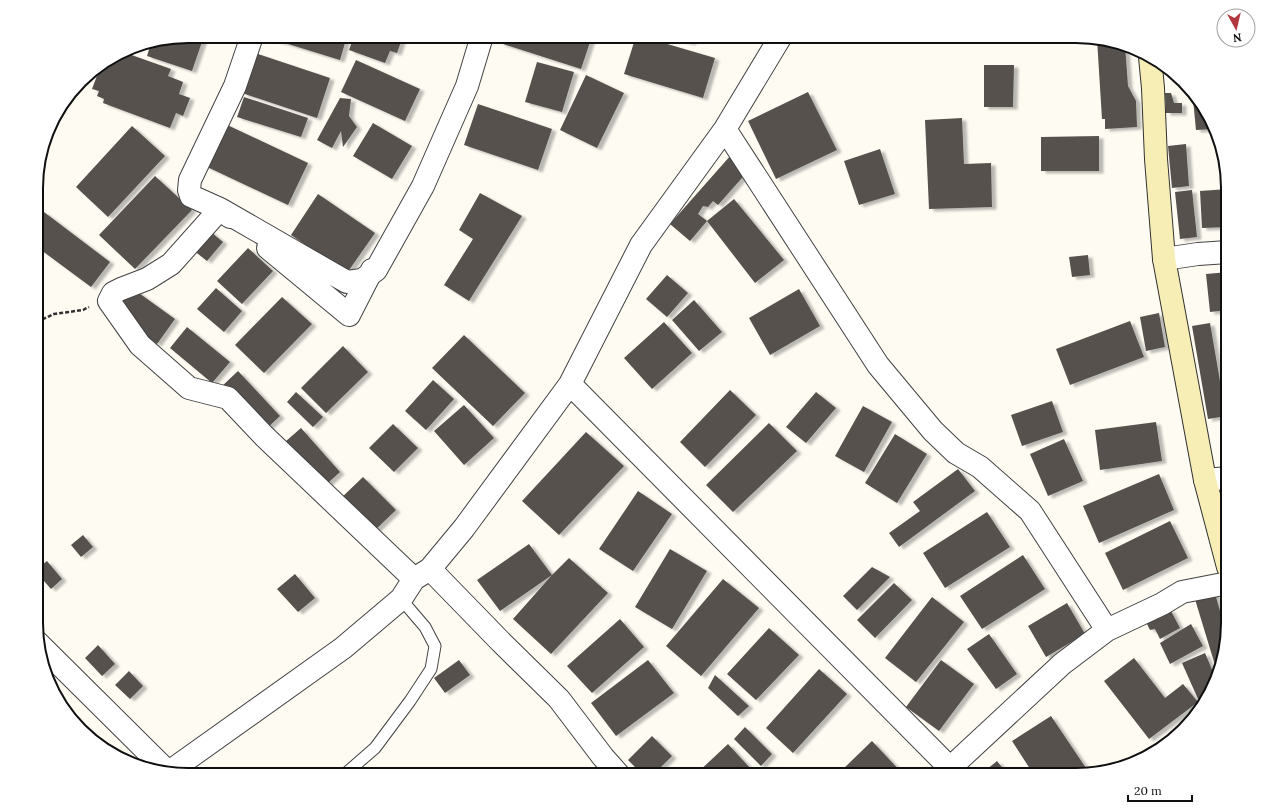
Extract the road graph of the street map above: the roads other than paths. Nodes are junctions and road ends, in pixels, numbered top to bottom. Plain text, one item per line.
1 (250, 43) edge
2 (471, 43) edge
3 (480, 43) edge
4 (777, 43) edge
5 (1151, 63) edge
6 (724, 129) junction
7 (220, 209) junction
8 (1221, 252) edge
9 (1164, 259) junction
10 (570, 384) junction
11 (1221, 479) edge
12 (1205, 480) junction
13 (1221, 541) edge
14 (422, 574) junction
15 (1221, 584) edge
16 (401, 599) junction
17 (1108, 630) junction
18 (46, 651) edge
19 (161, 765) edge
20 (174, 768) edge
21 (352, 768) edge
22 (613, 768) edge
23 (942, 768) edge
24 (950, 768) edge

1 - 7 street
2 - 7 street
3 - 7 street
4 - 6 street
5 - 9 street
6 - 10 street
6 - 17 street
7 - 14 street
8 - 9 street
9 - 12 street
10 - 14 street
10 - 23 street
11 - 12 street
12 - 13 street
14 - 16 street
14 - 22 street
15 - 17 street
16 - 20 street
16 - 21 lane
17 - 24 street
18 - 19 street

